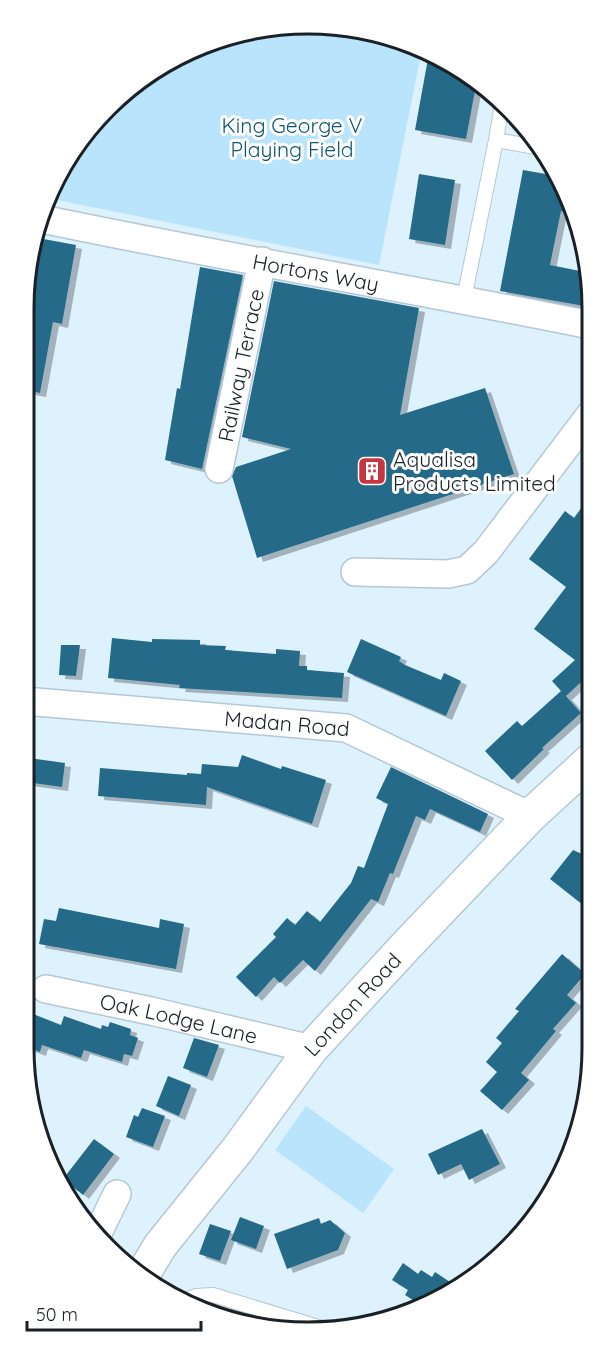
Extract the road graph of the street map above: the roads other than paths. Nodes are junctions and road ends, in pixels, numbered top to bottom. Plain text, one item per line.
1 (500, 114) edge
2 (496, 140) junction
3 (528, 146) edge
4 (49, 220) edge
5 (262, 261) junction
6 (464, 299) junction
7 (582, 323) edge
8 (582, 426) edge
9 (219, 469) dead end
10 (355, 572) dead end
11 (34, 702) edge
12 (582, 773) edge
13 (530, 816) junction
14 (46, 989) dead end
15 (311, 1049) junction
16 (117, 1194) dead end
17 (100, 1226) edge
18 (146, 1269) edge
19 (193, 1297) edge
20 (302, 1322) edge

1 - 2 lane
2 - 3 lane
2 - 6 lane
4 - 5 street, Hortons Way
5 - 6 street, Hortons Way
5 - 9 street, Railway Terrace
6 - 7 street, Hortons Way
8 - 10 street
11 - 13 street, Madan Road
12 - 13 street, London Road
13 - 15 street, London Road
14 - 15 street, Oak Lodge Lane
15 - 18 street, London Road
16 - 17 street
19 - 20 lane

